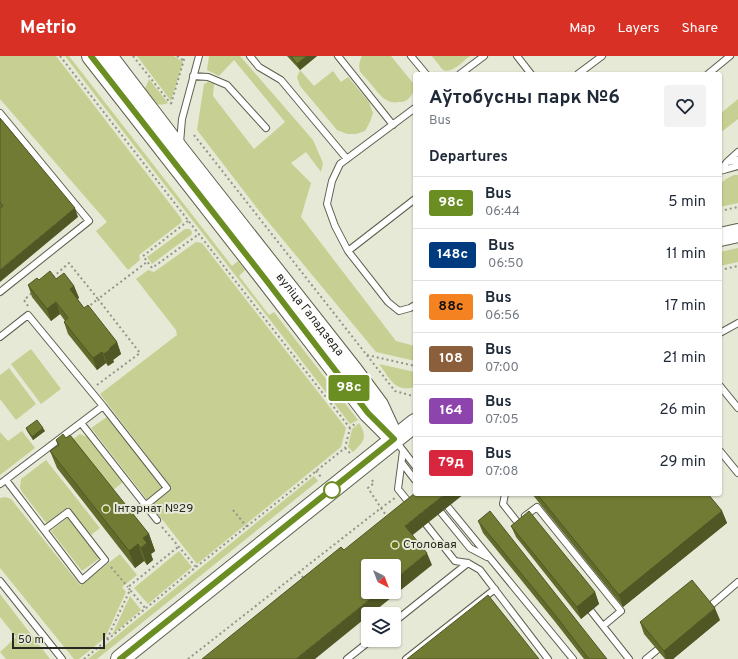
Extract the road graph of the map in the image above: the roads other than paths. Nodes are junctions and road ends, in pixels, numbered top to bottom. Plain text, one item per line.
1 (91, 56) edge
2 (108, 56) edge
3 (199, 56) edge
4 (250, 56) edge
5 (338, 56) edge
6 (411, 56) edge
7 (484, 56) edge
8 (517, 56) edge
9 (602, 56) edge
10 (730, 56) edge
11 (424, 72) edge
12 (463, 72) edge
13 (529, 72) edge
14 (581, 72) edge
15 (710, 72) edge
16 (193, 76) junction
17 (413, 109) edge
18 (0, 113) edge
19 (393, 124) junction
20 (266, 128) dead end
21 (179, 149) junction
22 (738, 152) edge
23 (347, 159) junction
24 (738, 160) edge
25 (727, 162) junction
26 (738, 166) edge
27 (722, 168) edge
28 (722, 170) edge
29 (413, 201) edge
30 (738, 233) edge
31 (722, 237) edge
32 (348, 251) junction
33 (0, 292) edge
34 (413, 306) edge
35 (737, 324) edge
36 (722, 332) edge
37 (0, 337) edge
38 (722, 388) edge
39 (103, 406) junction
40 (738, 408) edge
41 (81, 423) junction
42 (413, 426) edge
43 (399, 445) junction
44 (722, 453) edge
45 (402, 463) junction
46 (413, 463) edge
47 (738, 473) edge
48 (413, 477) edge
49 (6, 480) junction
50 (0, 484) edge
51 (428, 496) edge
52 (505, 496) edge
53 (146, 506) junction
54 (448, 507) dead end
55 (157, 520) road end
56 (517, 522) junction
57 (44, 530) junction
58 (524, 531) edge
59 (489, 558) junction
60 (468, 563) junction
61 (0, 581) edge
62 (738, 582) edge
63 (495, 589) junction
64 (708, 607) edge
65 (591, 611) dead end
66 (401, 616) edge
67 (603, 626) junction
68 (362, 647) edge
69 (657, 650) edge
70 (62, 659) edge
71 (120, 659) edge
72 (347, 659) edge
73 (406, 659) edge
74 (548, 659) edge
75 (573, 659) edge
76 (629, 659) edge
77 (646, 659) edge

1 - 43 main road, вуліца Галадзеда
2 - 21 main road, вуліца Галадзеда
3 - 16 lane
4 - 23 lane
5 - 19 lane
6 - 11 lane
7 - 12 lane
8 - 13 lane
9 - 14 lane
10 - 15 lane
16 - 20 lane
16 - 21 lane
17 - 19 lane
18 - 33 lane
19 - 23 lane
21 - 43 main road, вуліца Галадзеда
22 - 25 lane
23 - 32 lane
24 - 25 lane
25 - 27 lane
26 - 28 lane
29 - 32 lane
30 - 31 main road
32 - 34 lane
35 - 36 lane
37 - 39 lane
38 - 40 lane
39 - 41 lane
39 - 53 lane
41 - 49 lane
41 - 53 lane
42 - 43 main road
43 - 45 lane
43 - 46 lane
43 - 71 main road
44 - 47 lane
45 - 48 lane
45 - 60 lane
49 - 50 lane
49 - 57 lane
51 - 59 lane
52 - 56 lane
53 - 55 lane
54 - 59 lane
56 - 58 lane
56 - 67 lane
57 - 57 lane
59 - 75 lane
60 - 63 lane
60 - 66 lane
61 - 70 lane
62 - 64 lane
63 - 73 lane
63 - 74 lane
65 - 67 lane
67 - 76 lane
68 - 72 lane
69 - 77 lane

